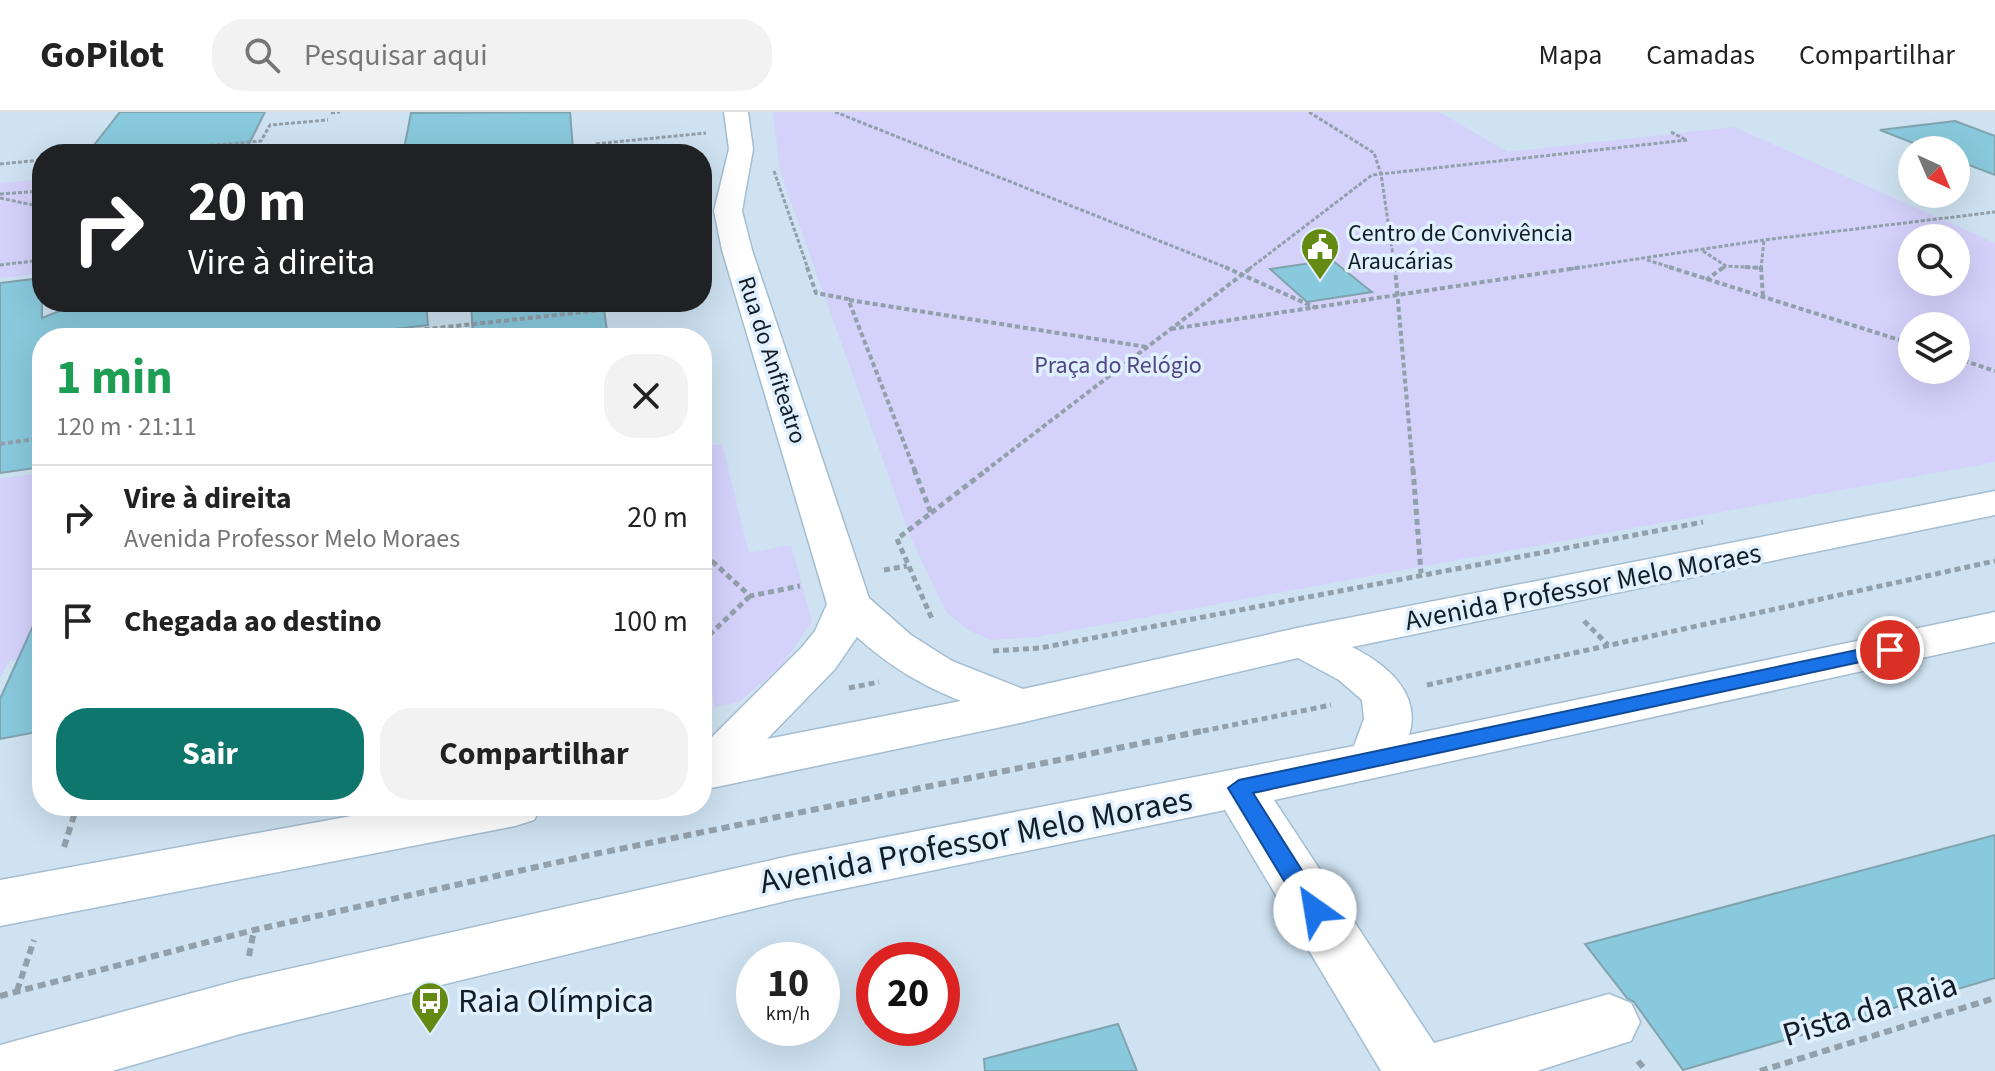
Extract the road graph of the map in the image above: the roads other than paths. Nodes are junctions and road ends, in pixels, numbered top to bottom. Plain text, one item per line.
1 (738, 121) edge
2 (1995, 503) edge
3 (862, 588) junction
4 (1995, 627) edge
5 (1302, 642) junction
6 (1020, 706) junction
7 (1374, 761) junction
8 (712, 765) edge
9 (712, 770) edge
10 (1239, 788) junction
11 (462, 816) edge
12 (0, 903) edge
13 (1609, 1022) dead end
14 (10, 1071) edge
15 (1416, 1071) edge
16 (1437, 1071) edge

1 - 3 street, Rua do Anfiteatro
2 - 5 street, Avenida Professor Melo Moraes
3 - 6 street
3 - 8 street
4 - 7 street, Avenida Professor Melo Moraes
5 - 6 street, Avenida Professor Melo Moraes
5 - 7 street
6 - 9 street, Avenida Professor Melo Moraes
7 - 10 street, Avenida Professor Melo Moraes
10 - 14 street, Avenida Professor Melo Moraes
10 - 15 street
11 - 12 street
13 - 16 street

